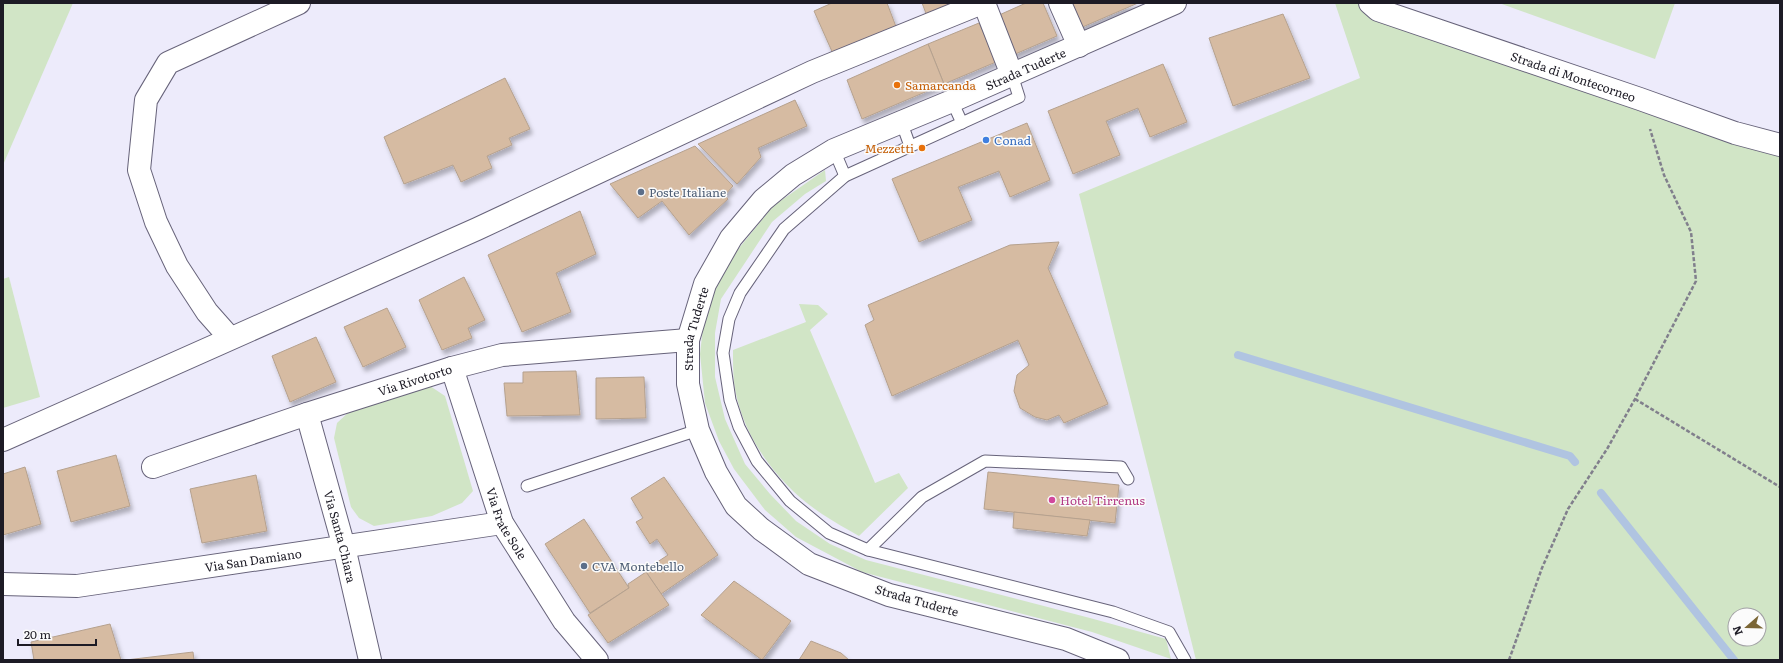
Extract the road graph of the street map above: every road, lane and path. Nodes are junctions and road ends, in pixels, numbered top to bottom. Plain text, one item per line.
1 (299, 3) edge
2 (983, 3) edge
3 (1060, 3) edge
4 (1175, 3) edge
5 (1370, 3) edge
6 (1079, 46) junction
7 (1012, 75) junction
8 (1640, 99) junction
9 (952, 101) junction
10 (901, 122) junction
11 (962, 122) junction
12 (1780, 145) edge
13 (910, 146) junction
14 (834, 150) junction
15 (845, 176) junction
16 (230, 338) junction
17 (688, 340) junction
18 (452, 368) junction
19 (1635, 399) junction
20 (307, 414) junction
21 (698, 430) junction
22 (3, 440) edge
23 (153, 467) dead end
24 (1128, 480) dead end
25 (527, 486) dead end
26 (1780, 488) edge
27 (502, 523) junction
28 (344, 546) junction
29 (868, 550) junction
30 (3, 584) edge
31 (370, 660) edge
32 (597, 660) edge
33 (1118, 660) edge
34 (1185, 660) edge
35 (1509, 660) edge

1 - 16 street
2 - 7 street
2 - 16 street
3 - 6 street
4 - 6 street, Strada Tuderte
5 - 8 street, Strada di Montecorneo
6 - 7 street, Strada Tuderte
7 - 9 street, Strada Tuderte
7 - 11 lane
8 - 12 street, Strada di Montecorneo
8 - 19 path
9 - 10 street, Strada Tuderte
9 - 11 lane
10 - 13 lane
10 - 14 street, Strada Tuderte
11 - 13 lane
13 - 15 lane
14 - 15 lane
14 - 17 street, Strada Tuderte
15 - 29 lane
16 - 22 street
17 - 18 street, Via Rivotorto
17 - 21 street, Strada Tuderte
18 - 20 street, Via Rivotorto
18 - 27 street, Via Frate Sole
19 - 26 path
19 - 35 path
20 - 23 street, Via Rivotorto
20 - 28 street, Via Santa Chiara
21 - 25 lane
21 - 33 street, Strada Tuderte
24 - 29 lane
27 - 28 street, Via San Damiano
27 - 32 street, Via Frate Sole
28 - 30 street, Via San Damiano
28 - 31 street, Via Santa Chiara
29 - 34 lane

